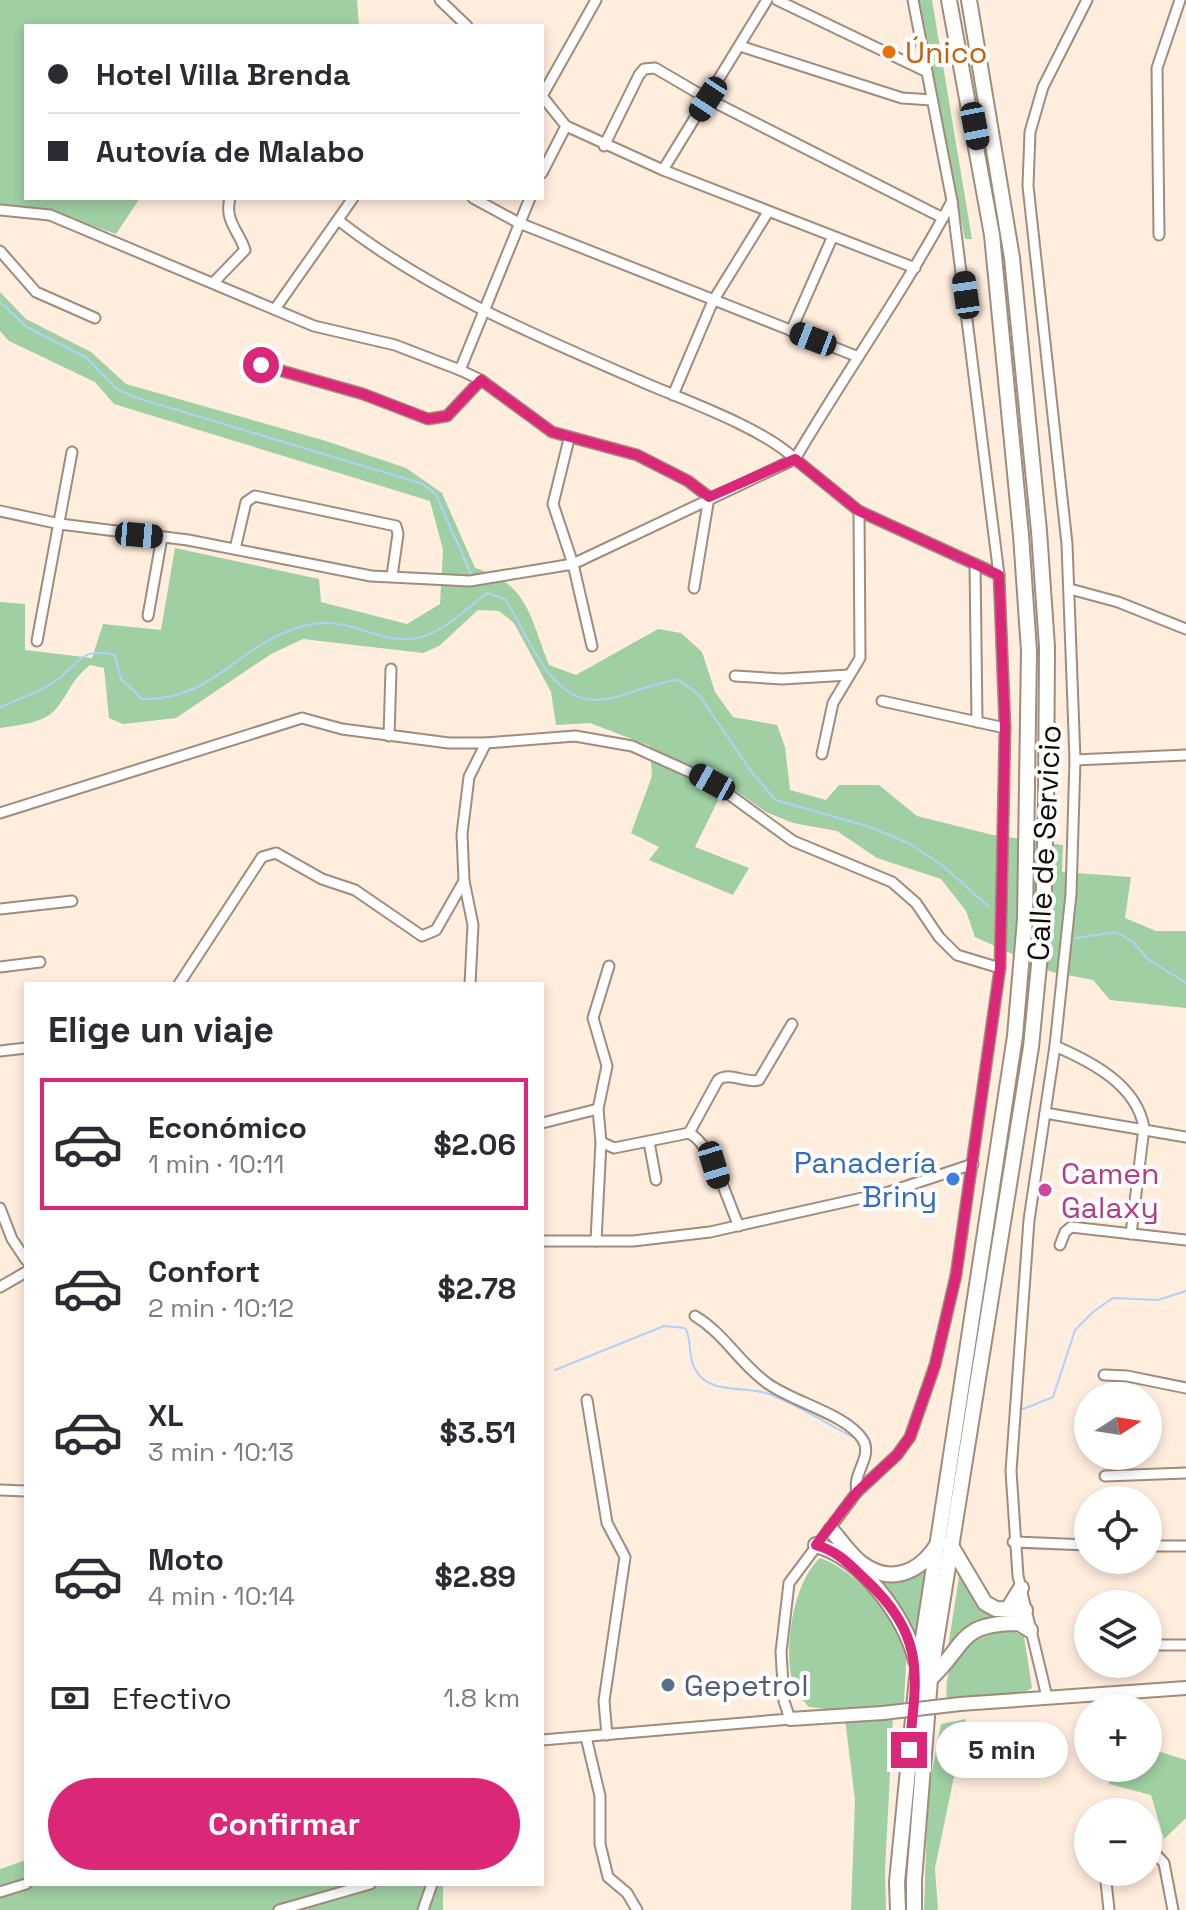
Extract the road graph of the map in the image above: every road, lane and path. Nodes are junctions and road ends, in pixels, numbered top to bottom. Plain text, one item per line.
1 (440, 0) edge
2 (596, 0) edge
3 (767, 0) edge
4 (777, 0) edge
5 (913, 0) edge
6 (949, 0) edge
7 (969, 0) edge
8 (1087, 0) edge
9 (1180, 0) edge
10 (465, 24) edge
11 (740, 46) junction
12 (927, 72) junction
13 (544, 92) edge
14 (544, 98) edge
15 (708, 99) junction
16 (932, 100) junction
17 (566, 126) junction
18 (604, 146) junction
19 (544, 169) edge
20 (663, 170) junction
21 (230, 200) edge
22 (352, 200) edge
23 (477, 200) edge
24 (529, 200) edge
25 (952, 201) junction
26 (0, 210) edge
27 (768, 212) junction
28 (943, 218) junction
29 (338, 220) junction
30 (519, 223) junction
31 (1159, 235) dead end
32 (832, 238) junction
33 (0, 251) edge
34 (915, 268) junction
35 (214, 282) junction
36 (713, 301) junction
37 (275, 309) junction
38 (484, 310) junction
39 (95, 318) dead end
40 (791, 331) junction
41 (856, 356) junction
42 (261, 365) dead end
43 (460, 370) junction
44 (481, 380) junction
45 (673, 395) junction
46 (569, 439) junction
47 (72, 452) dead end
48 (795, 459) junction
49 (709, 497) junction
50 (0, 511) edge
51 (859, 511) junction
52 (60, 524) junction
53 (162, 537) junction
54 (235, 549) junction
55 (573, 564) junction
56 (975, 564) junction
57 (999, 575) junction
58 (392, 576) junction
59 (694, 588) dead end
60 (1070, 589) junction
61 (148, 616) dead end
62 (1186, 629) edge
63 (37, 641) dead end
64 (592, 646) dead end
65 (391, 669) dead end
66 (849, 675) junction
67 (735, 676) dead end
68 (882, 701) dead end
69 (977, 722) junction
70 (1005, 728) junction
71 (389, 736) junction
72 (486, 743) junction
73 (822, 754) dead end
74 (1186, 755) edge
75 (1075, 760) junction
76 (0, 813) edge
77 (464, 881) junction
78 (72, 901) dead end
79 (0, 909) edge
80 (40, 962) dead end
81 (609, 966) dead end
82 (0, 967) edge
83 (1000, 968) junction
84 (180, 982) edge
85 (470, 982) edge
86 (792, 1024) dead end
87 (1055, 1046) junction
88 (24, 1048) edge
89 (0, 1051) edge
90 (598, 1109) junction
91 (1045, 1113) junction
92 (544, 1122) edge
93 (1144, 1128) junction
94 (689, 1133) junction
95 (1186, 1137) edge
96 (601, 1142) junction
97 (649, 1142) junction
98 (973, 1169) junction
99 (656, 1180) dead end
100 (0, 1208) edge
101 (739, 1226) junction
102 (1131, 1234) junction
103 (1186, 1240) edge
104 (544, 1241) edge
105 (596, 1241) junction
106 (1060, 1245) dead end
107 (24, 1257) edge
108 (24, 1273) edge
109 (0, 1287) edge
110 (695, 1316) dead end
111 (1104, 1375) dead end
112 (1186, 1388) edge
113 (587, 1400) dead end
114 (1186, 1473) edge
115 (1105, 1476) dead end
116 (0, 1490) edge
117 (24, 1491) edge
118 (857, 1492) junction
119 (831, 1530) junction
120 (1013, 1542) junction
121 (945, 1543) junction
122 (1074, 1544) edge
123 (816, 1545) junction
124 (1162, 1546) edge
125 (1186, 1546) edge
126 (1021, 1588) junction
127 (1008, 1609) junction
128 (1025, 1610) junction
129 (1030, 1630) junction
130 (1162, 1645) edge
131 (1186, 1645) edge
132 (924, 1678) junction
133 (1186, 1688) edge
134 (1047, 1697) junction
135 (790, 1719) junction
136 (607, 1735) junction
137 (586, 1737) junction
138 (544, 1740) edge
139 (1162, 1861) edge
140 (24, 1885) edge
141 (363, 1886) edge
142 (431, 1886) edge
143 (1106, 1886) edge
144 (0, 1892) edge
145 (279, 1910) edge
146 (423, 1910) edge
147 (637, 1910) edge
148 (898, 1910) edge
149 (914, 1910) edge
150 (1109, 1910) edge
151 (1173, 1910) edge

1 - 10 street
2 - 13 street
3 - 11 street
4 - 12 street
5 - 12 street, Calle de Servicio
6 - 121 highway
7 - 121 highway
8 - 60 street, Calle de Servicio
9 - 31 street
11 - 15 street
11 - 16 street
12 - 16 street, Calle de Servicio
14 - 17 street
15 - 18 street
15 - 20 street
15 - 28 street
16 - 25 street, Calle de Servicio
17 - 18 street
17 - 19 street
18 - 20 street
20 - 27 street
21 - 35 street
22 - 29 street
23 - 30 street
24 - 30 street
25 - 28 street
25 - 57 street, Calle de Servicio
26 - 35 street
27 - 32 street
27 - 36 street
28 - 34 street
29 - 37 street
29 - 38 street
30 - 36 street
30 - 38 street
32 - 34 street
32 - 40 street
33 - 39 street
34 - 41 street
35 - 37 street
36 - 40 street
36 - 45 street
37 - 43 street
38 - 43 street
38 - 45 street
40 - 41 street
41 - 48 street
42 - 44 street
43 - 44 street
44 - 46 street
45 - 48 street
46 - 49 street
46 - 55 street
47 - 52 street
48 - 49 street
48 - 51 street
49 - 55 street
49 - 59 street
50 - 52 street
51 - 56 street
51 - 66 street
52 - 53 street
52 - 63 street
53 - 54 street
53 - 61 street
54 - 58 street
54 - 58 street
55 - 58 street
55 - 64 street
56 - 57 street
56 - 69 street
57 - 70 street, Calle de Servicio
60 - 62 street
60 - 75 street, Calle de Servicio
65 - 71 street
66 - 67 street
66 - 73 street
68 - 69 street
69 - 70 street
70 - 83 street, Calle de Servicio
71 - 72 street
71 - 76 street
72 - 77 street
72 - 83 street
74 - 75 street
75 - 87 street, Calle de Servicio
77 - 84 street
77 - 85 street
78 - 79 street
80 - 82 street
81 - 90 street
83 - 98 street, Calle de Servicio
86 - 94 street
87 - 91 street, Calle de Servicio
87 - 93 street
88 - 89 street
90 - 92 street
90 - 96 street
91 - 93 street
91 - 120 street, Calle de Servicio
93 - 95 street
93 - 102 street
94 - 97 street
94 - 101 street
96 - 97 street
96 - 105 street
97 - 99 street
98 - 101 street
98 - 118 street, Calle de Servicio
100 - 107 street
101 - 105 street
102 - 103 street
102 - 106 street
104 - 105 street
108 - 109 street
110 - 118 street
111 - 112 street
113 - 136 street
114 - 115 street
116 - 117 street
118 - 119 street, Calle de Servicio
119 - 121 highway
119 - 123 street, Calle de Servicio
120 - 122 street
120 - 126 street, Calle de Servicio
121 - 127 highway
121 - 132 highway
123 - 132 highway
123 - 135 street, Calle de Servicio
124 - 125 street
126 - 127 highway
126 - 128 street, Calle de Servicio
127 - 128 highway
128 - 129 street, Calle de Servicio
129 - 132 highway
129 - 134 street, Calle de Servicio
130 - 131 street
132 - 148 highway
132 - 149 highway
133 - 134 main road
134 - 135 main road, bridge
135 - 136 street
136 - 137 street
137 - 138 street
137 - 147 street
139 - 151 street
140 - 144 street
141 - 145 street
142 - 146 street
143 - 150 street

